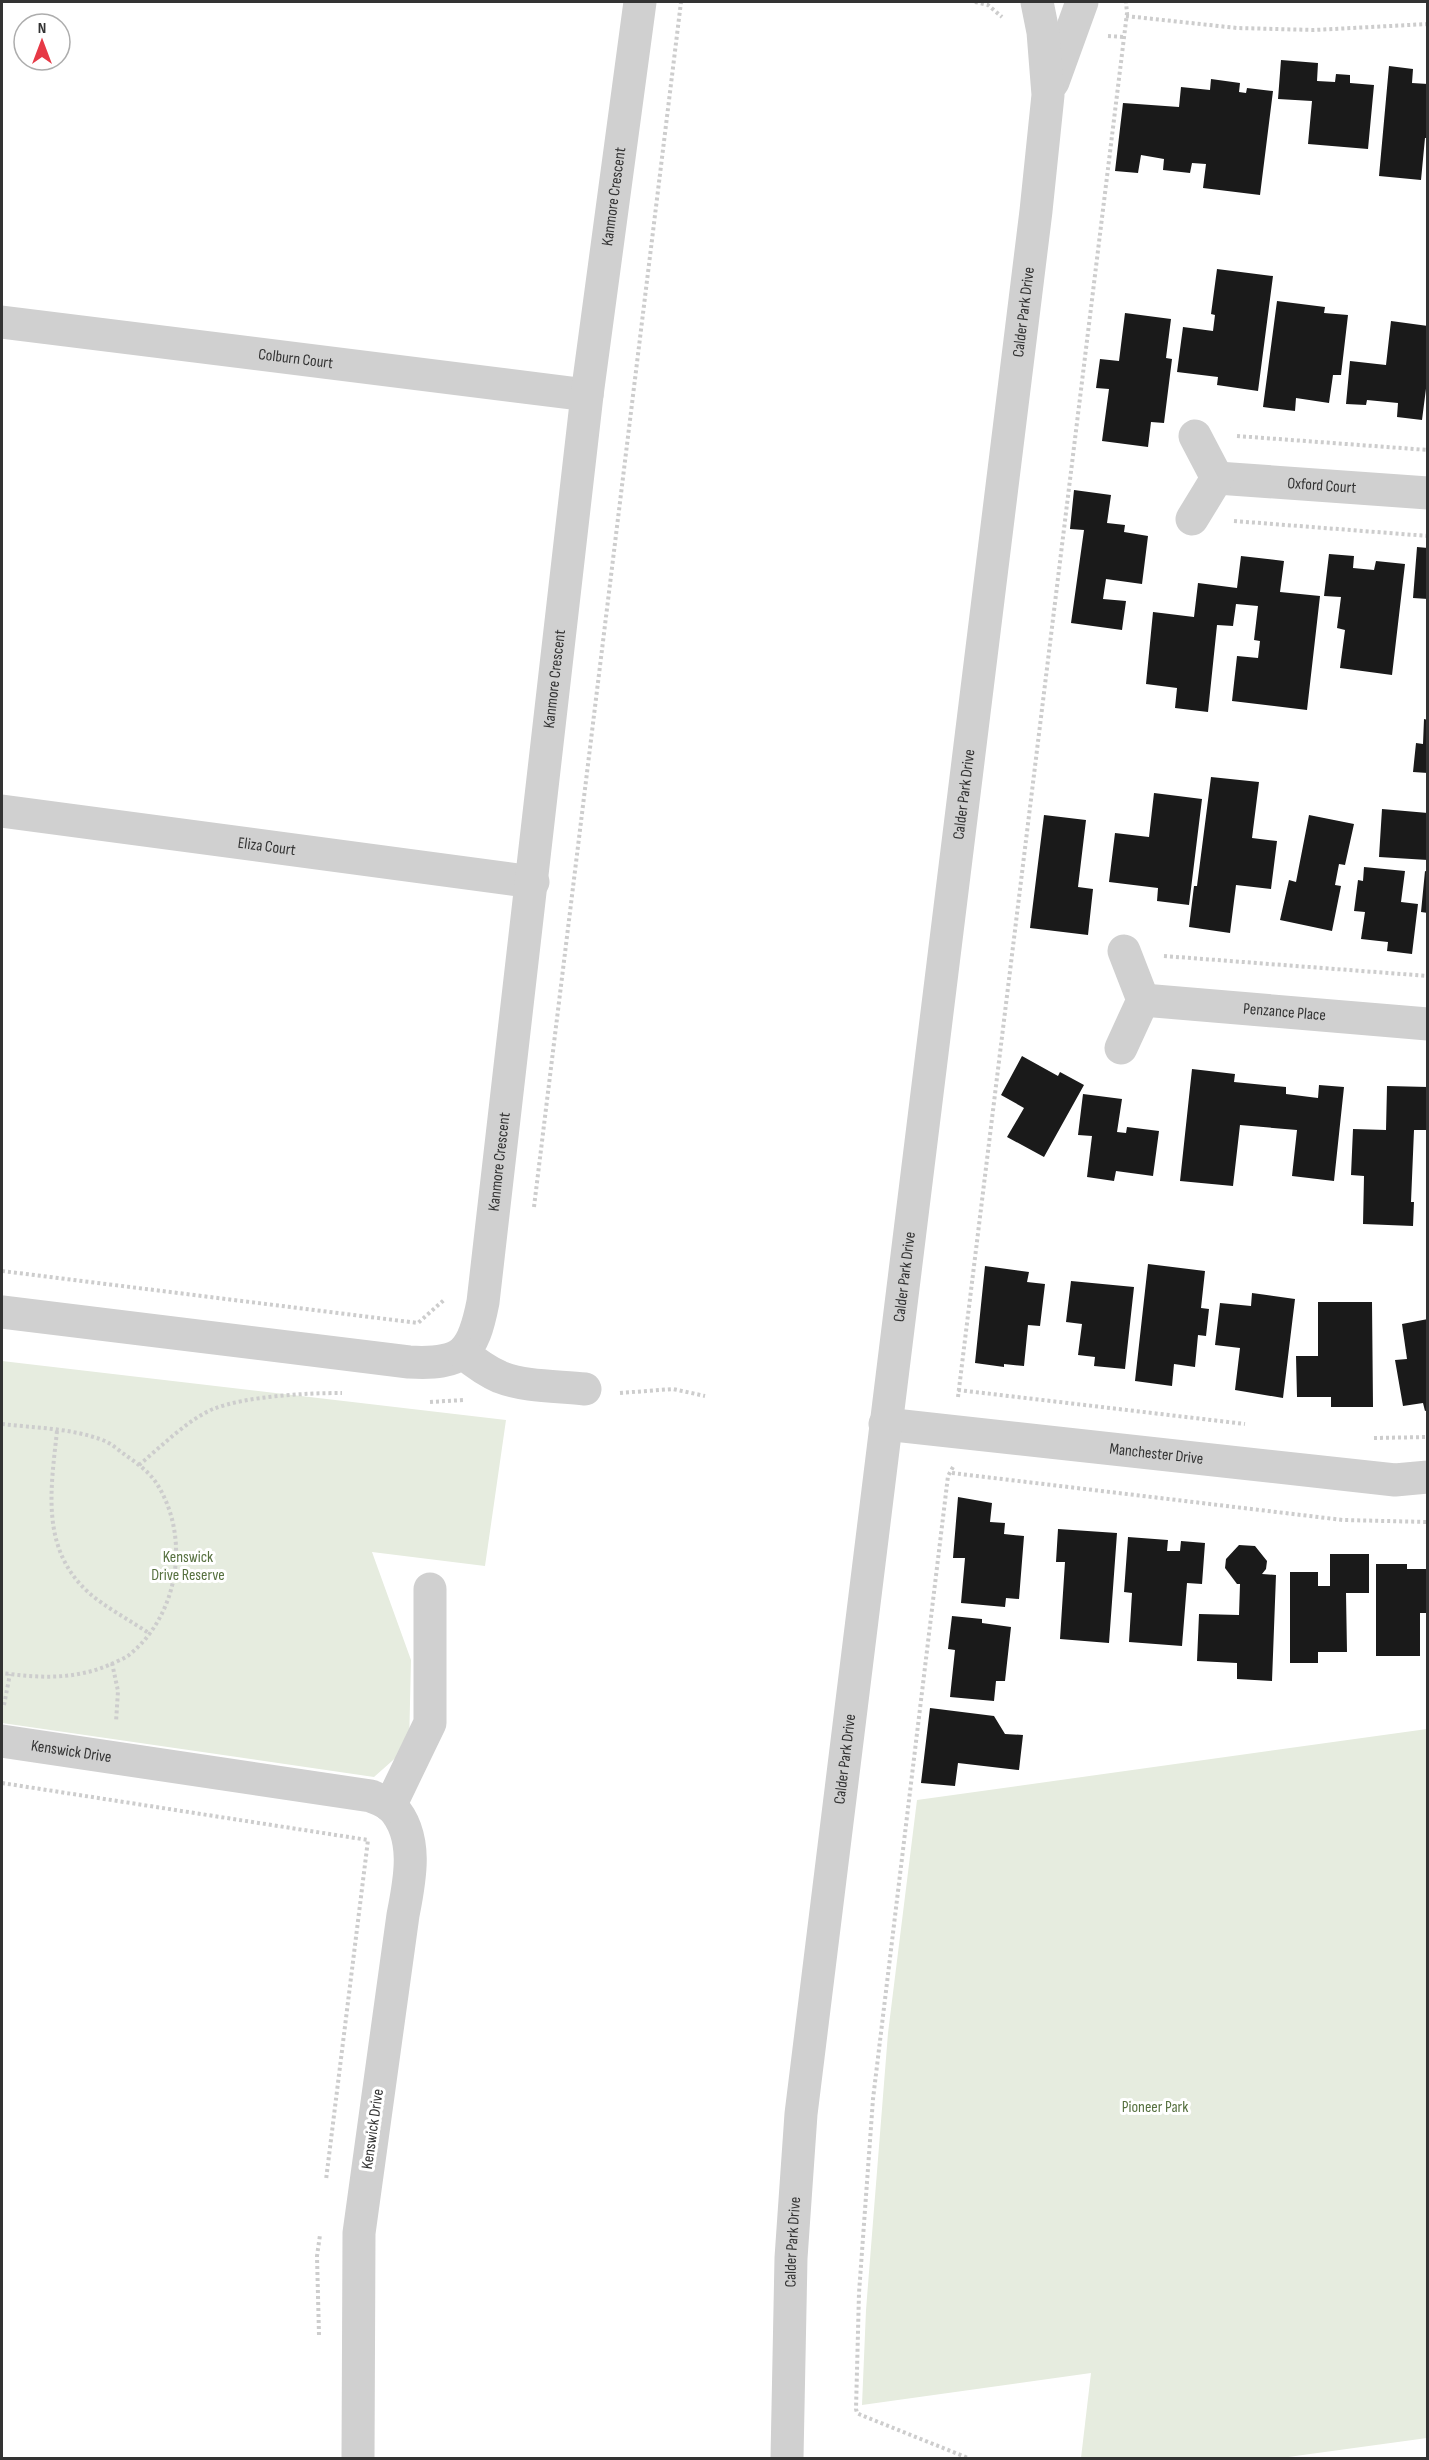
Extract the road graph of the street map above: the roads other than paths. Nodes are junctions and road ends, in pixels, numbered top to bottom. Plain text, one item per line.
1 (640, 2) edge
2 (1037, 2) edge
3 (1042, 2) edge
4 (1082, 2) edge
5 (1048, 95) junction
6 (2, 322) edge
7 (587, 395) junction
8 (1195, 436) road end
9 (1217, 478) junction
10 (1428, 493) edge
11 (1192, 519) road end
12 (2, 811) edge
13 (533, 882) junction
14 (1124, 951) road end
15 (1143, 1000) junction
16 (1428, 1024) edge
17 (1120, 1048) dead end
18 (2, 1312) edge
19 (463, 1353) junction
20 (585, 1389) road end
21 (885, 1424) junction
22 (1428, 1478) edge
23 (430, 1589) dead end
24 (2, 1741) edge
25 (390, 1806) junction
26 (358, 2458) edge
27 (787, 2458) edge

1 - 7 street, Kanmore Crescent
2 - 5 street, Calder Park Drive
3 - 4 street
4 - 5 street, Calder Park Drive
5 - 21 street, Calder Park Drive
6 - 7 street, Colburn Court
7 - 13 street, Kanmore Crescent
8 - 9 street
9 - 10 street, Oxford Court
9 - 11 street
12 - 13 street, Eliza Court
13 - 19 street, Kanmore Crescent
14 - 15 street
15 - 16 street, Penzance Place
15 - 17 street
18 - 19 street
19 - 20 street
21 - 22 street, Manchester Drive
21 - 27 street, Calder Park Drive
23 - 25 street
24 - 25 street, Kenswick Drive
25 - 26 street, Kenswick Drive

